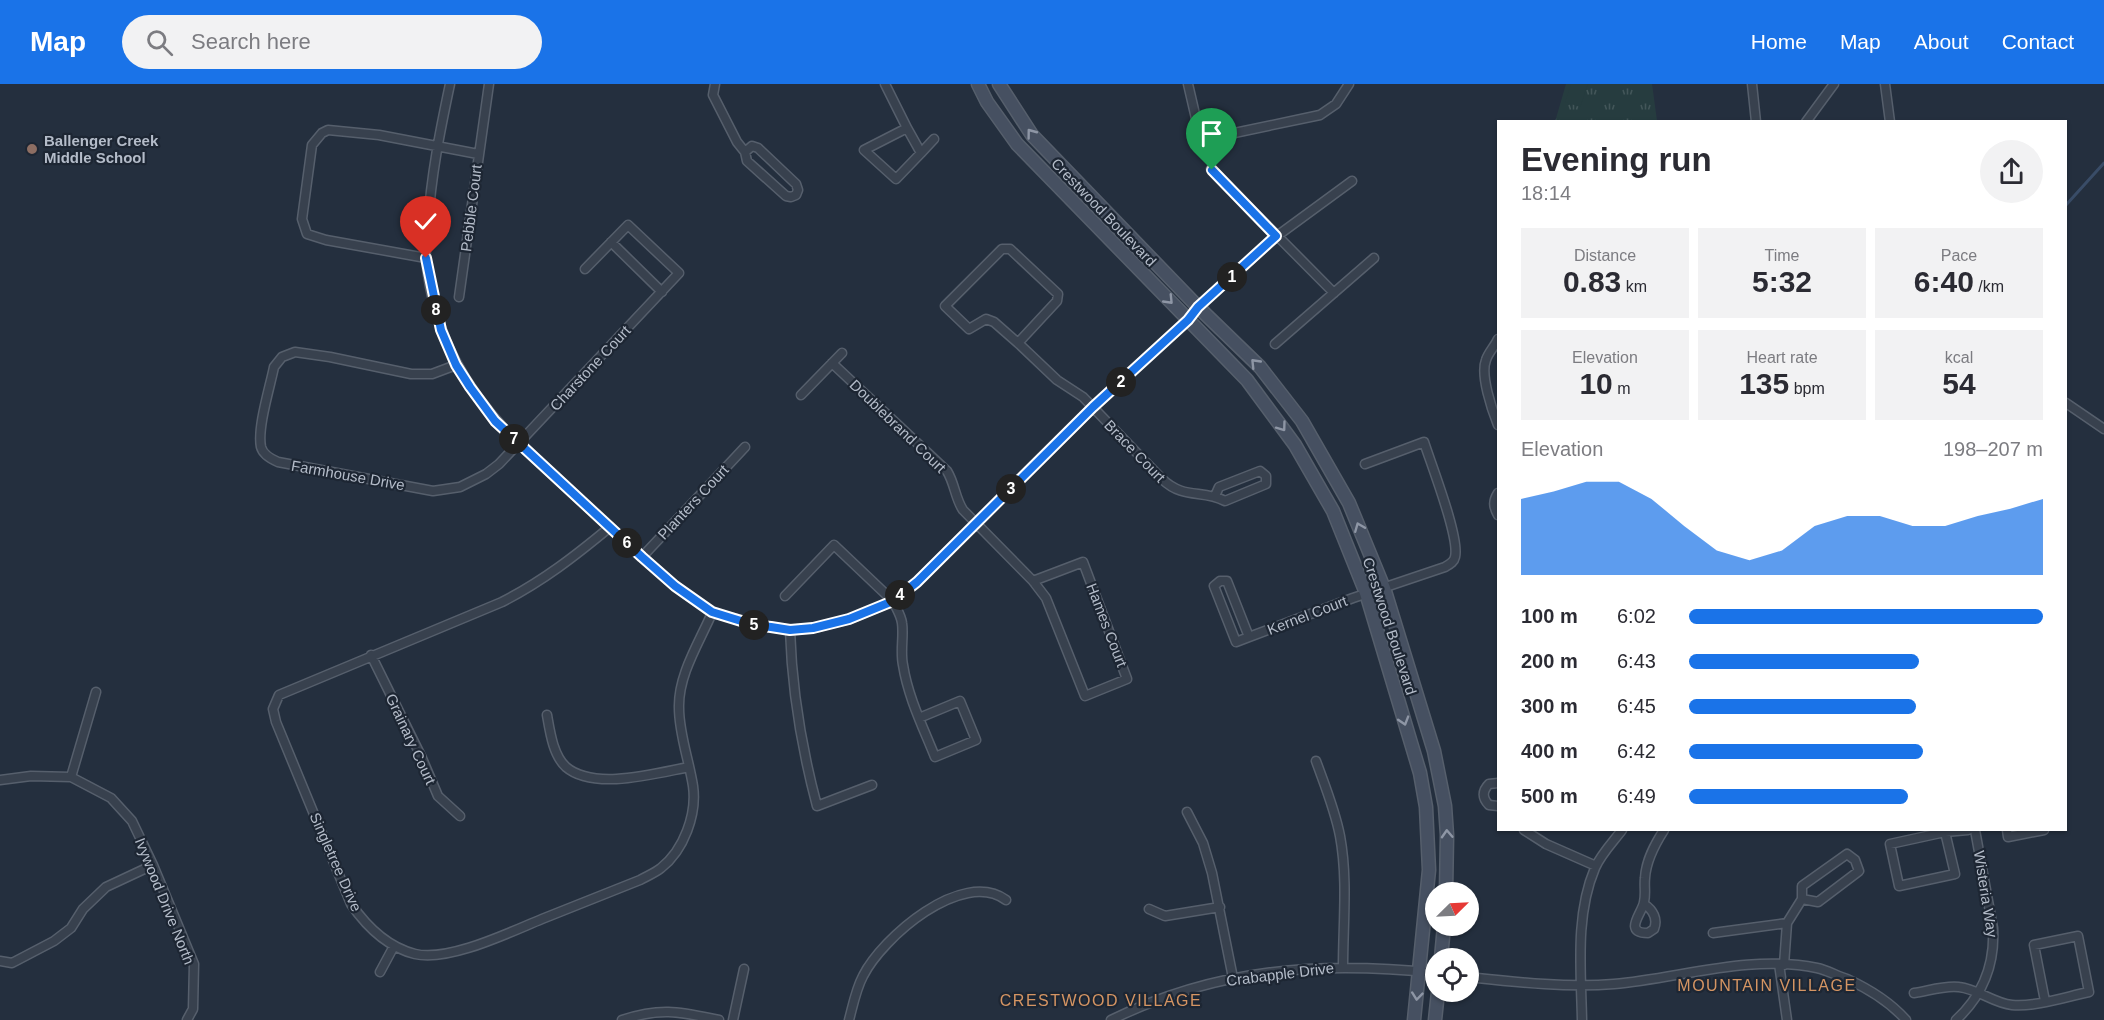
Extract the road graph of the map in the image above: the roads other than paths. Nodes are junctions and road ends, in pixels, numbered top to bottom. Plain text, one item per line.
1 (450, 84) edge
2 (489, 84) edge
3 (715, 84) edge
4 (885, 84) edge
5 (978, 84) edge
6 (999, 84) edge
7 (1188, 84) edge
8 (1349, 84) edge
9 (1752, 84) edge
10 (1834, 84) edge
11 (1885, 84) edge
12 (1756, 120) edge
13 (1807, 120) edge
14 (1890, 120) edge
15 (907, 128) junction
16 (934, 140) dead end
17 (436, 147) junction
18 (745, 152) junction
19 (921, 153) junction
20 (478, 154) junction
21 (1212, 170) dead end
22 (1352, 181) dead end
23 (1276, 236) junction
24 (611, 242) junction
25 (426, 258) junction
26 (1374, 258) dead end
27 (585, 269) dead end
28 (662, 292) junction
29 (1334, 293) junction
30 (459, 297) dead end
31 (1198, 307) junction
32 (1188, 320) junction
33 (1497, 341) edge
34 (1018, 343) junction
35 (1275, 344) dead end
36 (842, 352) dead end
37 (832, 363) junction
38 (456, 365) junction
39 (801, 395) dead end
40 (2067, 404) edge
41 (1093, 407) junction
42 (1497, 422) edge
43 (2104, 429) edge
44 (518, 443) junction
45 (745, 447) dead end
46 (1365, 464) dead end
47 (1497, 495) edge
48 (1215, 496) junction
49 (1497, 513) edge
50 (976, 523) junction
51 (610, 527) junction
52 (642, 557) junction
53 (1033, 581) junction
54 (1384, 588) junction
55 (1366, 592) junction
56 (785, 596) dead end
57 (893, 601) junction
58 (712, 612) junction
59 (790, 630) junction
60 (1249, 637) junction
61 (371, 655) junction
62 (96, 692) dead end
63 (547, 715) dead end
64 (919, 718) junction
65 (1316, 761) dead end
66 (689, 767) junction
67 (70, 777) junction
68 (0, 780) edge
69 (1497, 783) edge
70 (872, 785) dead end
71 (1497, 806) edge
72 (1187, 812) dead end
73 (460, 816) dead end
74 (1526, 831) edge
75 (1621, 831) edge
76 (1663, 831) edge
77 (1957, 831) edge
78 (1976, 831) edge
79 (2007, 831) edge
80 (2039, 831) edge
81 (1946, 832) junction
82 (153, 865) junction
83 (1596, 866) junction
84 (1446, 882) edge
85 (1006, 900) dead end
86 (1802, 900) junction
87 (1644, 904) dead end
88 (1220, 907) junction
89 (1149, 909) dead end
90 (1787, 923) junction
91 (1713, 933) dead end
92 (394, 946) junction
93 (0, 961) edge
94 (1781, 965) junction
95 (1343, 967) junction
96 (744, 969) dead end
97 (1419, 971) junction
98 (380, 972) dead end
99 (1425, 972) edge
100 (1233, 978) junction
101 (1479, 978) edge
102 (1581, 984) junction
103 (1914, 993) dead end
104 (1979, 993) junction
105 (2045, 1001) junction
106 (1437, 1002) edge
107 (187, 1020) edge
108 (622, 1020) edge
109 (719, 1020) edge
110 (733, 1020) edge
111 (849, 1020) edge
112 (1112, 1020) edge
113 (1414, 1020) edge
114 (1435, 1020) edge
115 (1582, 1020) edge
116 (1787, 1020) edge
117 (1906, 1020) edge
118 (1956, 1020) edge

1 - 17 street
2 - 20 street, Pebble Court
3 - 18 street
4 - 15 street
5 -> 32 main road, Crestwood Boulevard
31 -> 6 main road, Crestwood Boulevard
7 - 8 street
9 - 12 street
10 - 13 street
11 - 14 street
15 - 19 street
15 - 19 street
16 - 19 street
17 - 20 street, Pebble Court
17 - 25 street
17 - 25 street, Pebble Court
18 - 18 street
20 - 30 street, Pebble Court
21 - 23 street
22 - 23 street
23 - 29 street
23 - 31 street
24 - 27 street, Charstone Court
24 - 28 street
24 - 28 street, Charstone Court
25 - 38 street
26 - 29 street
28 - 44 street, Charstone Court
29 - 35 street
31 - 32 street
54 -> 31 main road, Crestwood Boulevard
32 - 41 street
32 -> 55 main road, Crestwood Boulevard
33 - 42 street
34 - 34 street, Brace Court
34 - 41 street, Brace Court
36 - 37 street
37 - 39 street
37 - 50 street, Doublebrand Court
38 - 44 street
38 - 44 street, Farmhouse Drive
40 - 43 street
41 - 48 street, Brace Court
41 - 50 street
44 - 51 street
45 - 52 street, Planters Court
46 - 54 street, Kernel Court
47 - 49 street
48 - 48 street, Brace Court
50 - 53 street, Hames Court
50 - 57 street
51 - 52 street
51 - 61 street, Singletree Drive
52 - 58 street
53 - 53 street, Hames Court
54 - 55 street, Kernel Court
84 -> 54 main road, Crestwood Boulevard
55 - 60 street, Kernel Court
55 -> 97 main road, Crestwood Boulevard
56 - 57 street
57 - 59 street
57 - 64 street
58 - 59 street
58 - 66 street, Singletree Drive
59 - 70 street
60 - 60 street, Kernel Court
61 - 73 street, Grainary Court
61 - 92 street, Singletree Drive
62 - 67 street
63 - 66 street
64 - 64 street
65 - 95 street
66 - 92 street, Singletree Drive
67 - 68 street, Ivywood Drive North
67 - 82 street, Ivywood Drive North
69 - 71 street
72 - 88 street
74 - 83 street
75 - 83 street
76 - 87 street
77 - 81 street
78 - 104 street, Wisteria Way
79 - 80 street
81 - 81 street
82 - 93 street
82 - 107 street, Ivywood Drive North
83 - 102 street
85 - 111 street
86 - 86 street
86 - 90 street
88 - 89 street
88 - 100 street
90 - 91 street
90 - 94 street
92 - 98 street
94 - 102 street
94 - 116 street
94 - 117 street
95 - 97 street, Crabapple Drive
95 - 100 street, Crabapple Drive
96 - 110 street
97 - 99 street, Crabapple Drive
97 -> 113 main road, Crestwood Boulevard
100 - 112 street, Crabapple Drive
101 - 102 street
102 - 115 street
103 - 104 street
104 - 105 street
104 - 118 street, Wisteria Way
105 - 105 street
106 - 114 main road
108 - 109 street

